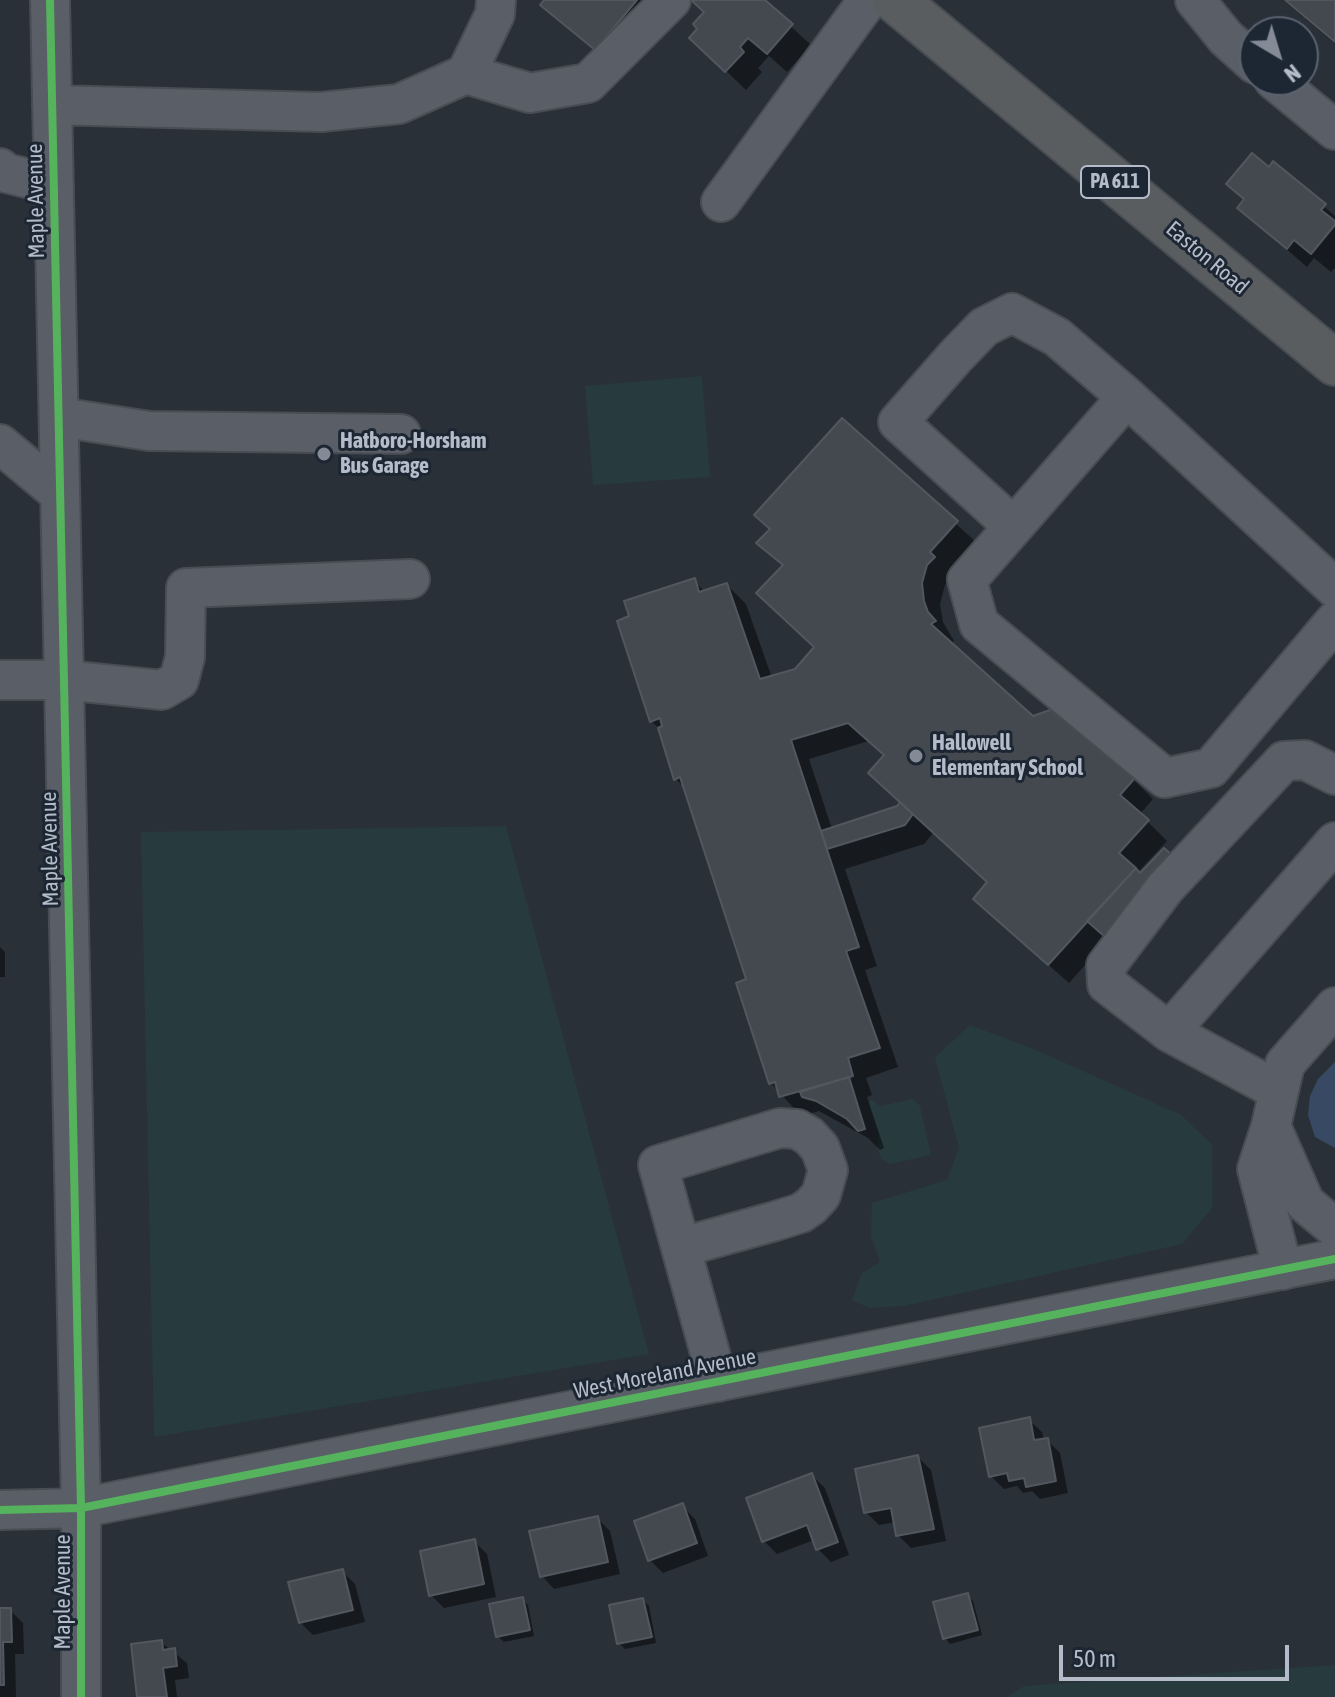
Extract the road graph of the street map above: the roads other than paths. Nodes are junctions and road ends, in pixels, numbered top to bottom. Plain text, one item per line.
1 (50, 0) edge
2 (496, 0) edge
3 (671, 0) edge
4 (868, 0) edge
5 (895, 0) edge
6 (1195, 0) edge
7 (1239, 50) edge
8 (466, 74) junction
9 (1294, 96) edge
10 (52, 105) junction
11 (1335, 130) edge
12 (2, 176) edge
13 (54, 185) junction
14 (721, 202) dead end
15 (1335, 363) edge
16 (1127, 397) junction
17 (59, 417) junction
18 (401, 434) dead end
19 (0, 444) edge
20 (60, 494) junction
21 (1013, 526) junction
22 (410, 579) dead end
23 (1335, 588) edge
24 (1335, 621) edge
25 (0, 680) edge
26 (64, 680) junction
27 (1335, 775) edge
28 (1335, 842) edge
29 (1335, 1007) edge
30 (1169, 1032) junction
31 (1275, 1108) junction
32 (1335, 1228) edge
33 (682, 1247) junction
34 (1335, 1259) edge
35 (1283, 1270) junction
36 (718, 1382) junction
37 (81, 1508) junction
38 (0, 1510) edge
39 (81, 1697) edge

1 - 10 street, Maple Avenue
2 - 8 street
3 - 8 street
4 - 14 street
5 - 15 highway, Easton Road / PA 611
6 - 7 street
8 - 10 street
9 - 11 street
10 - 13 street, Maple Avenue
12 - 13 street
13 - 17 street, Maple Avenue
16 - 21 street
16 - 21 street
16 - 23 street
17 - 18 street
17 - 20 street, Maple Avenue
19 - 20 street
20 - 26 street, Maple Avenue
21 - 24 street
22 - 26 street
25 - 26 street
26 - 37 street, Maple Avenue
27 - 30 street
28 - 30 street
29 - 31 street
30 - 31 street
31 - 32 street
31 - 35 street
33 - 33 street
33 - 36 street
34 - 35 street, West Moreland Avenue
35 - 36 street, West Moreland Avenue
36 - 37 street, West Moreland Avenue
37 - 38 street, West Moreland Avenue
37 - 39 street, Maple Avenue

